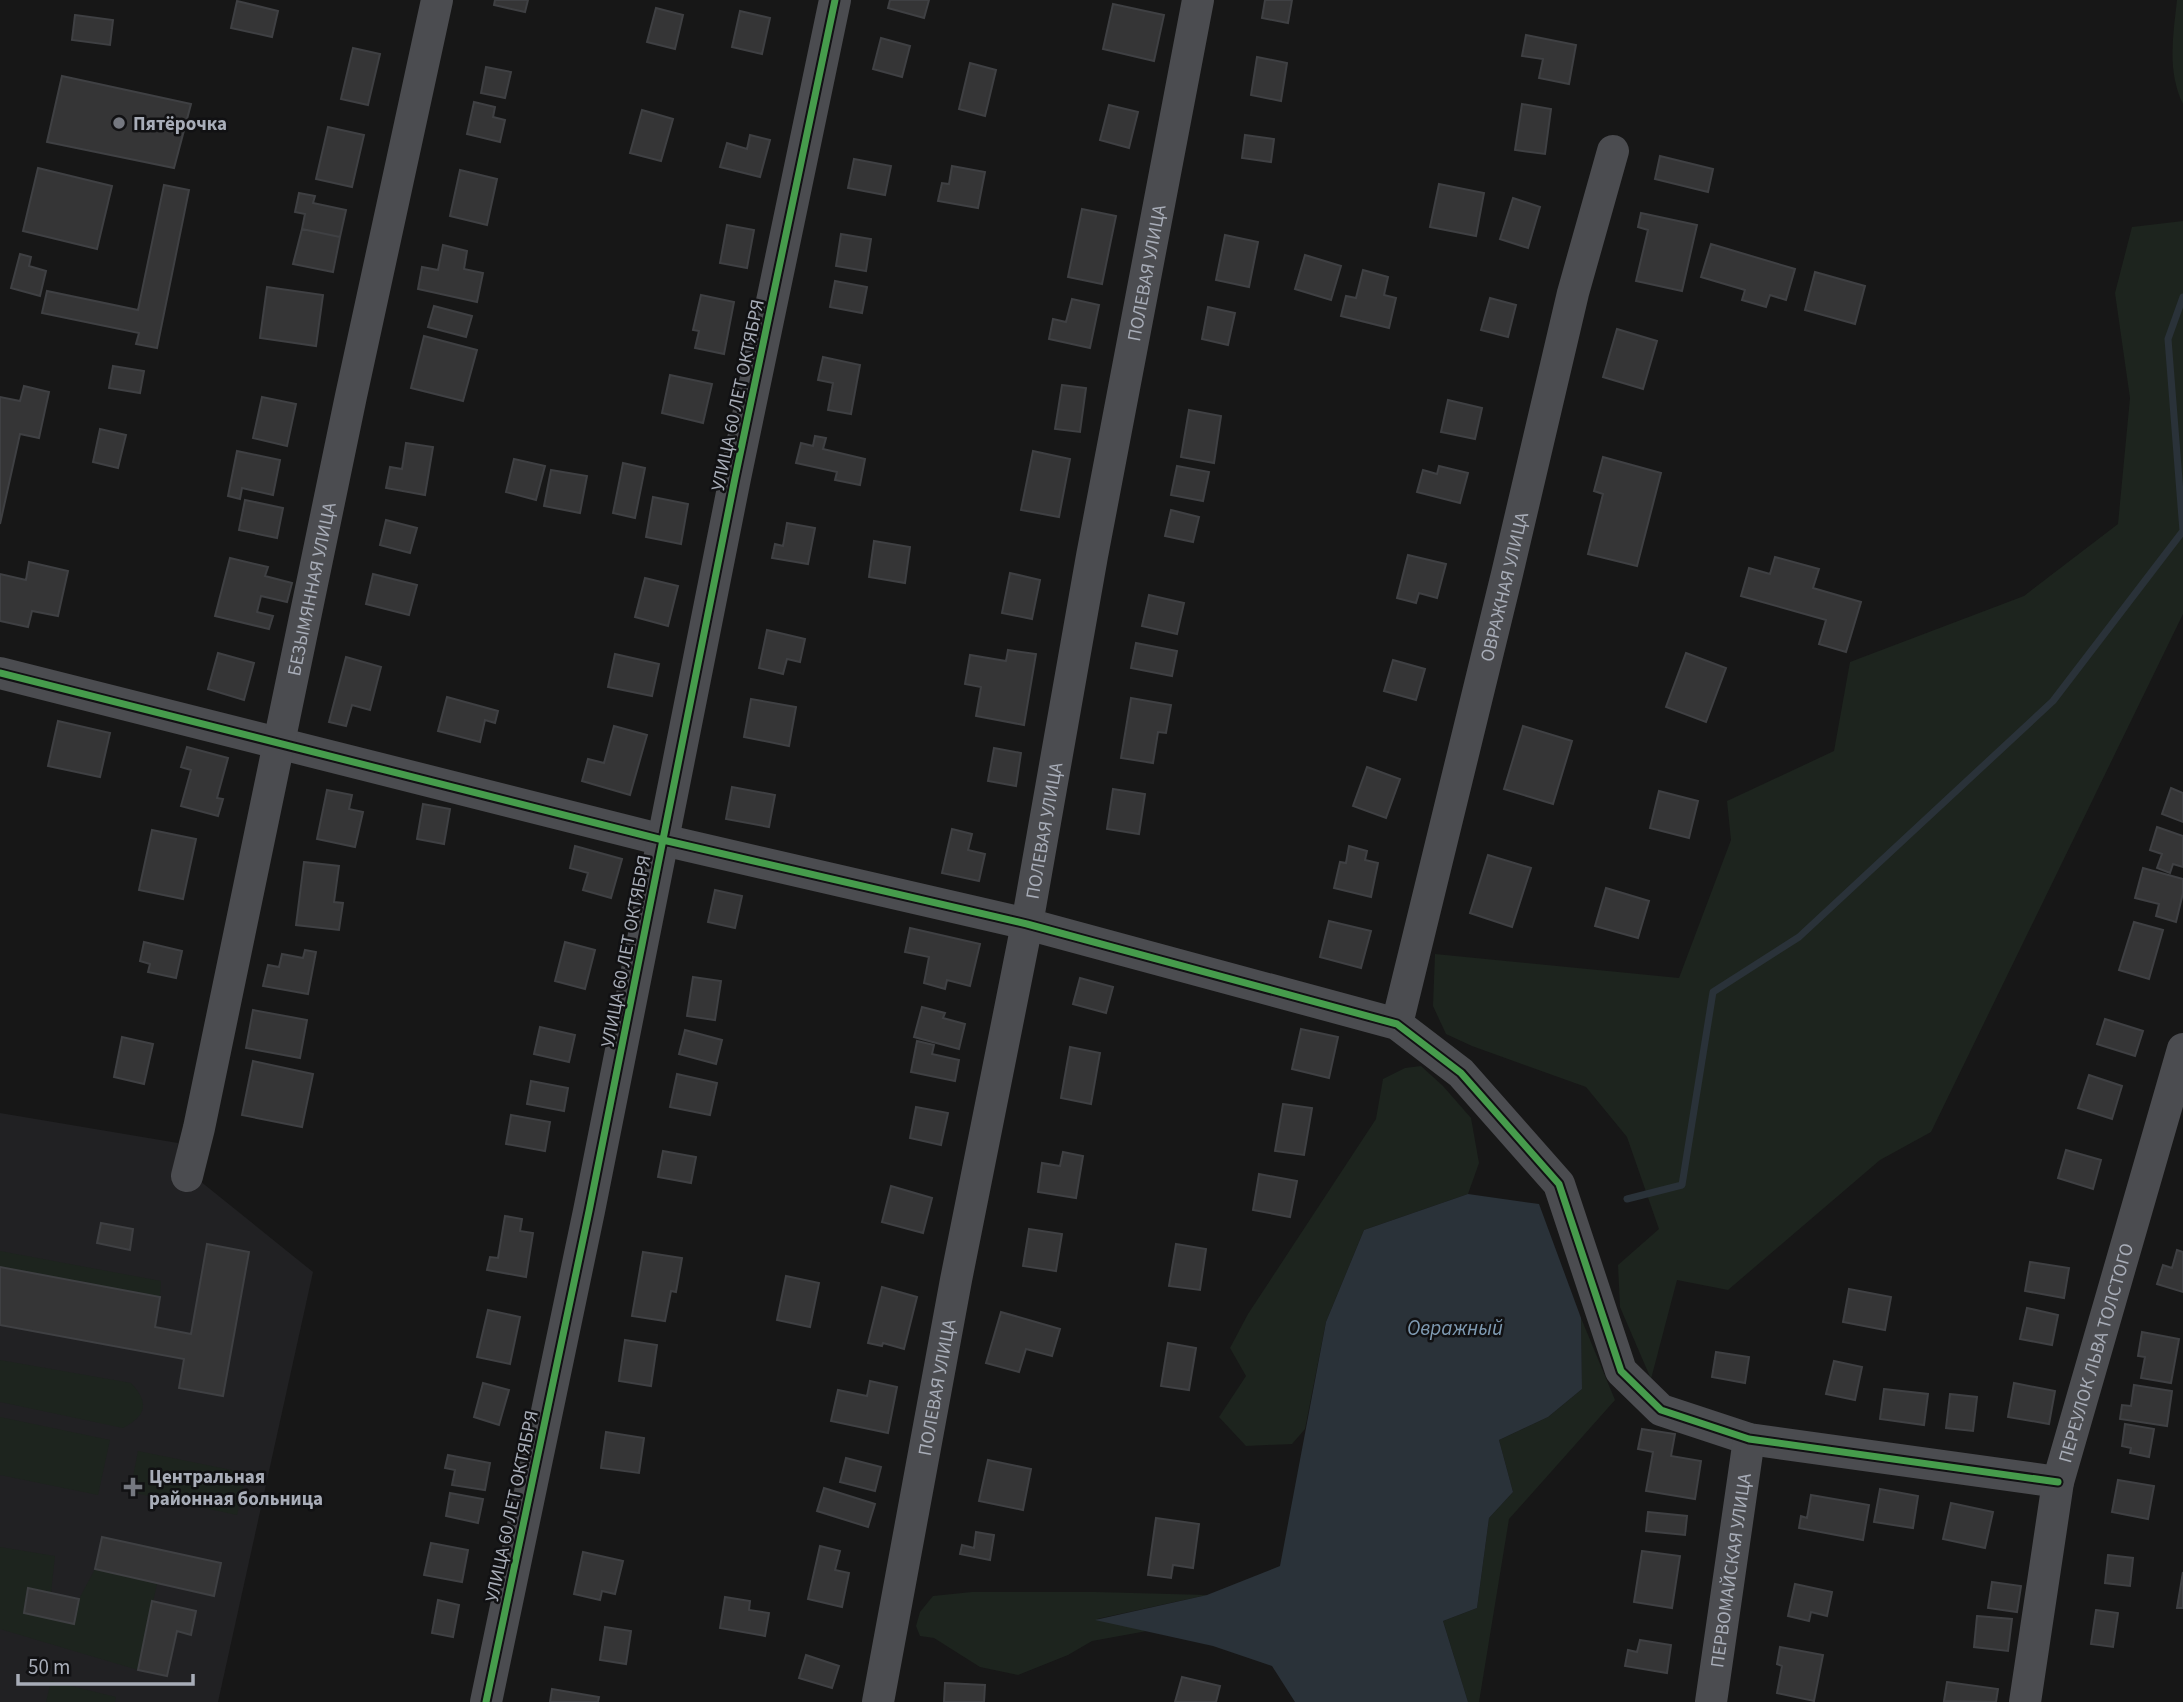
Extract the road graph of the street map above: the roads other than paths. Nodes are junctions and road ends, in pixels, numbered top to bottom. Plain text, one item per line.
1 (437, 0) edge
2 (835, 0) edge
3 (1198, 0) edge
4 (1613, 151) dead end
5 (0, 673) edge
6 (280, 744) junction
7 (663, 840) junction
8 (1027, 924) junction
9 (1397, 1024) junction
10 (2183, 1049) edge
11 (187, 1176) dead end
12 (1749, 1439) junction
13 (2058, 1482) junction
14 (486, 1702) edge
15 (878, 1702) edge
16 (1711, 1702) edge
17 (2025, 1702) edge

1 - 6 street, БЕЗЫМЯННАЯ УЛИЦА
2 - 7 street, УЛИЦА 60 ЛЕТ ОКТЯБРЯ
3 - 8 street, ПОЛЕВАЯ УЛИЦА
4 - 9 street, ОВРАЖНАЯ УЛИЦА
5 - 6 street
6 - 7 street
6 - 11 street, БЕЗЫМЯННАЯ УЛИЦА
7 - 8 street
7 - 14 street, УЛИЦА 60 ЛЕТ ОКТЯБРЯ
8 - 9 street
8 - 15 street, ПОЛЕВАЯ УЛИЦА
9 - 12 street
10 - 13 street, ПЕРЕУЛОК ЛЬВА ТОЛСТОГО
12 - 13 street
12 - 16 street, ПЕРВОМАЙСКАЯ УЛИЦА
13 - 17 street, ПЕРЕУЛОК ЛЬВА ТОЛСТОГО

